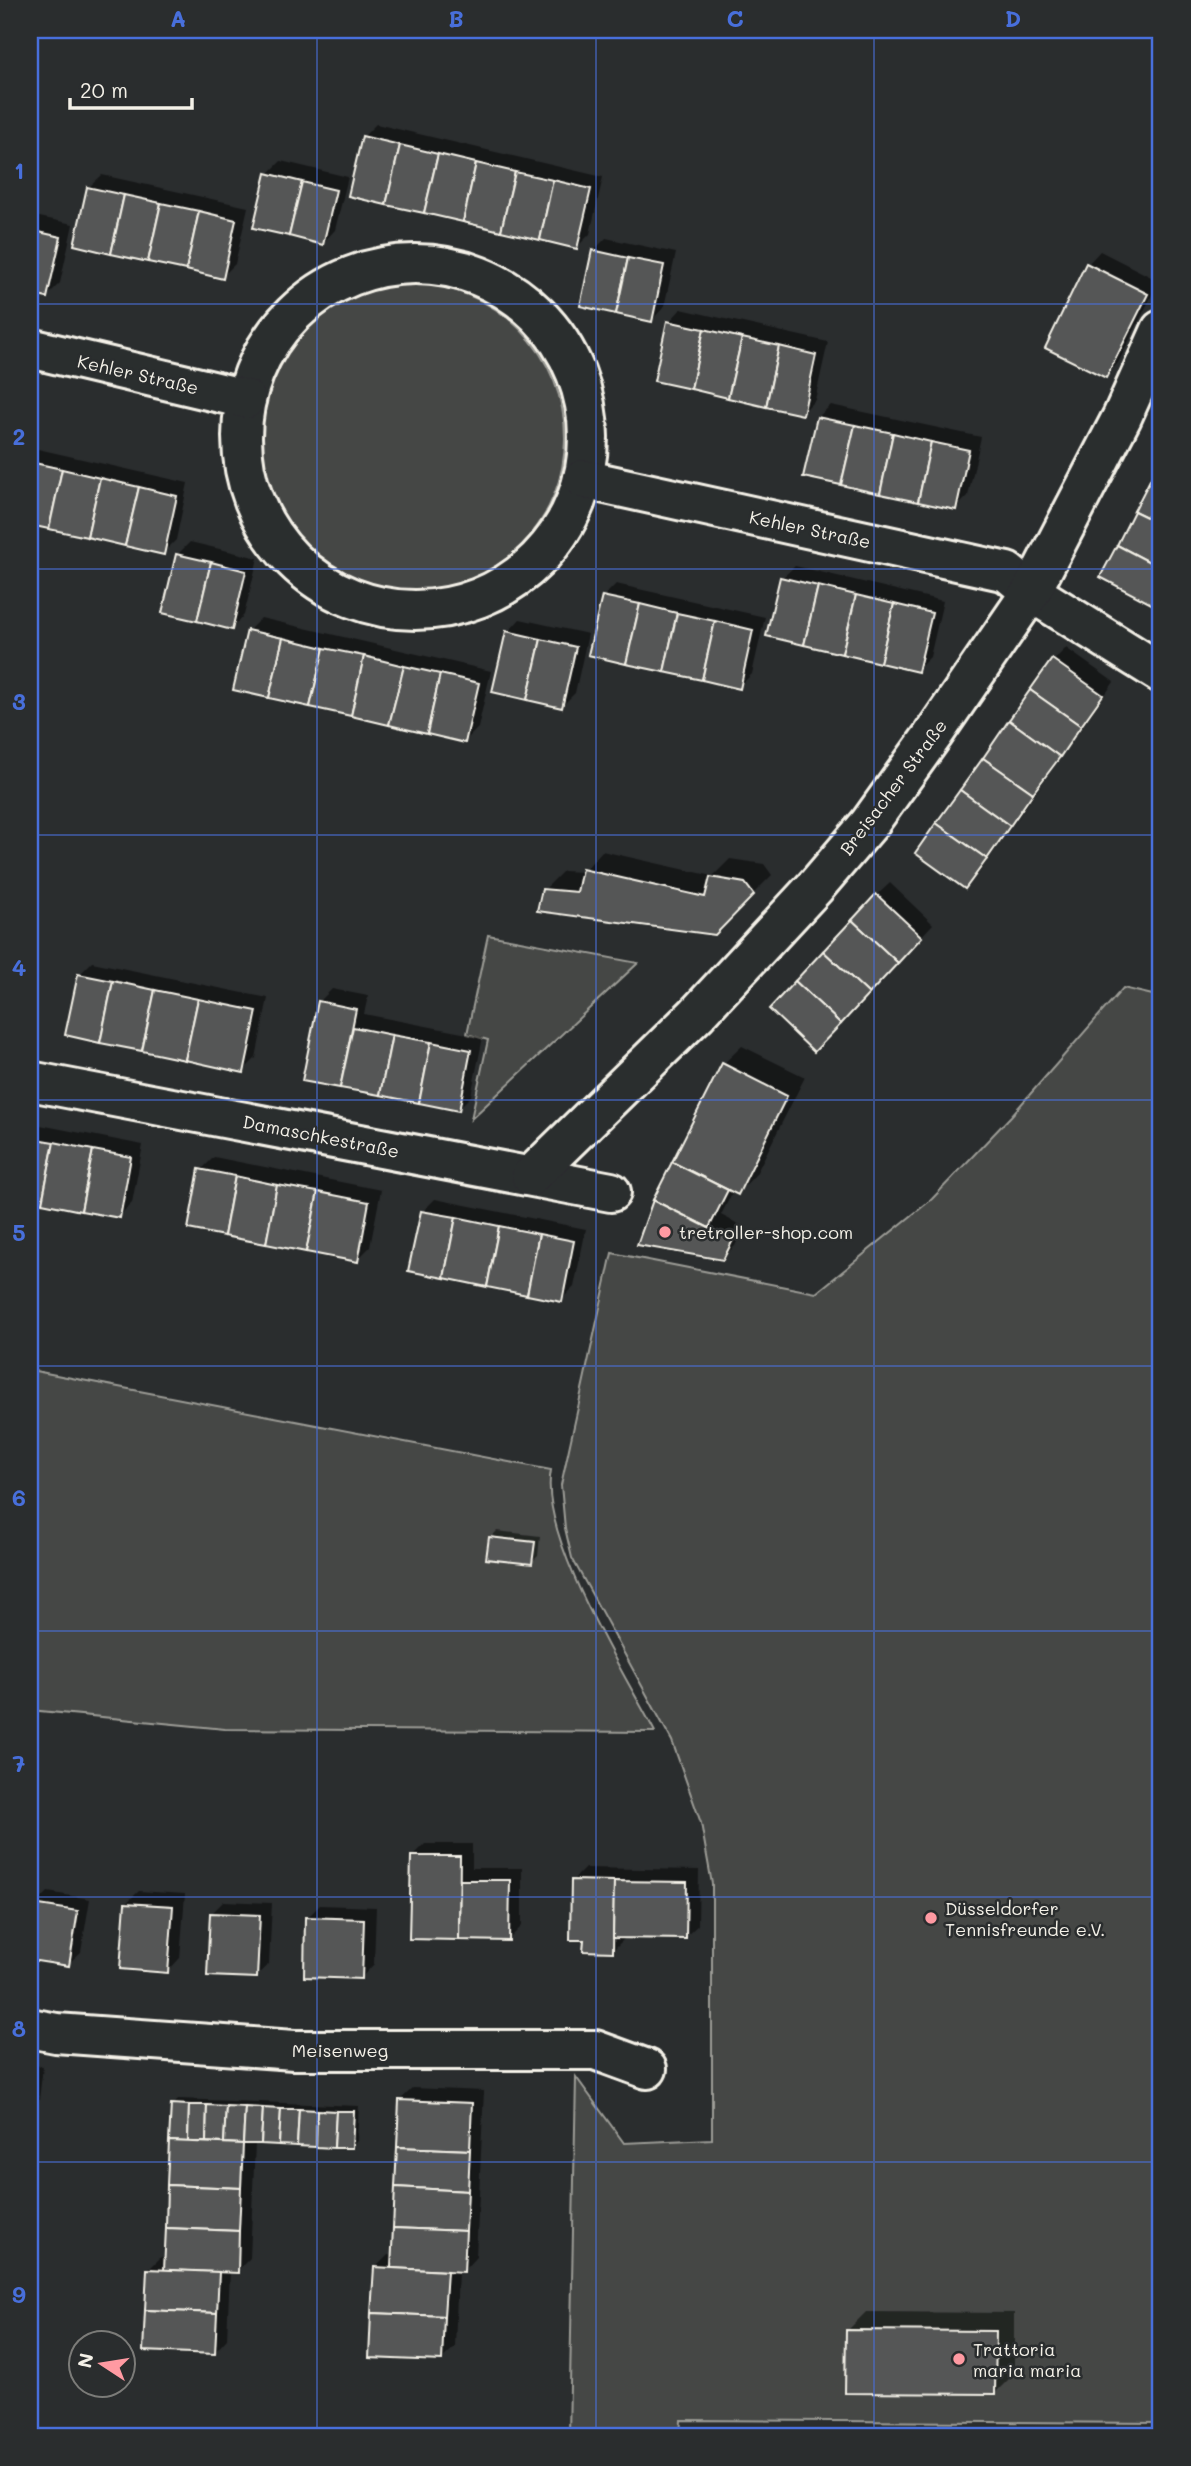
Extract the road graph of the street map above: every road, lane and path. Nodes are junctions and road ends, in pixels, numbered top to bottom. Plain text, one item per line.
1 (1161, 330) edge
2 (30, 348) edge
3 (246, 399) junction
4 (583, 479) junction
5 (1031, 592) junction
6 (1161, 673) edge
7 (30, 1081) edge
8 (531, 1176) junction
9 (611, 1192) dead end
10 (30, 2028) edge
11 (647, 2069) dead end

1 - 5 street, Breisacher Straße
2 - 3 street, Kehler Straße
3 - 4 street
3 - 4 street
4 - 5 street, Kehler Straße
5 - 6 street, Kehler Straße
5 - 8 street, Breisacher Straße
7 - 8 street, Damaschkestraße
8 - 9 street, Damaschkestraße
10 - 11 street, Meisenweg

